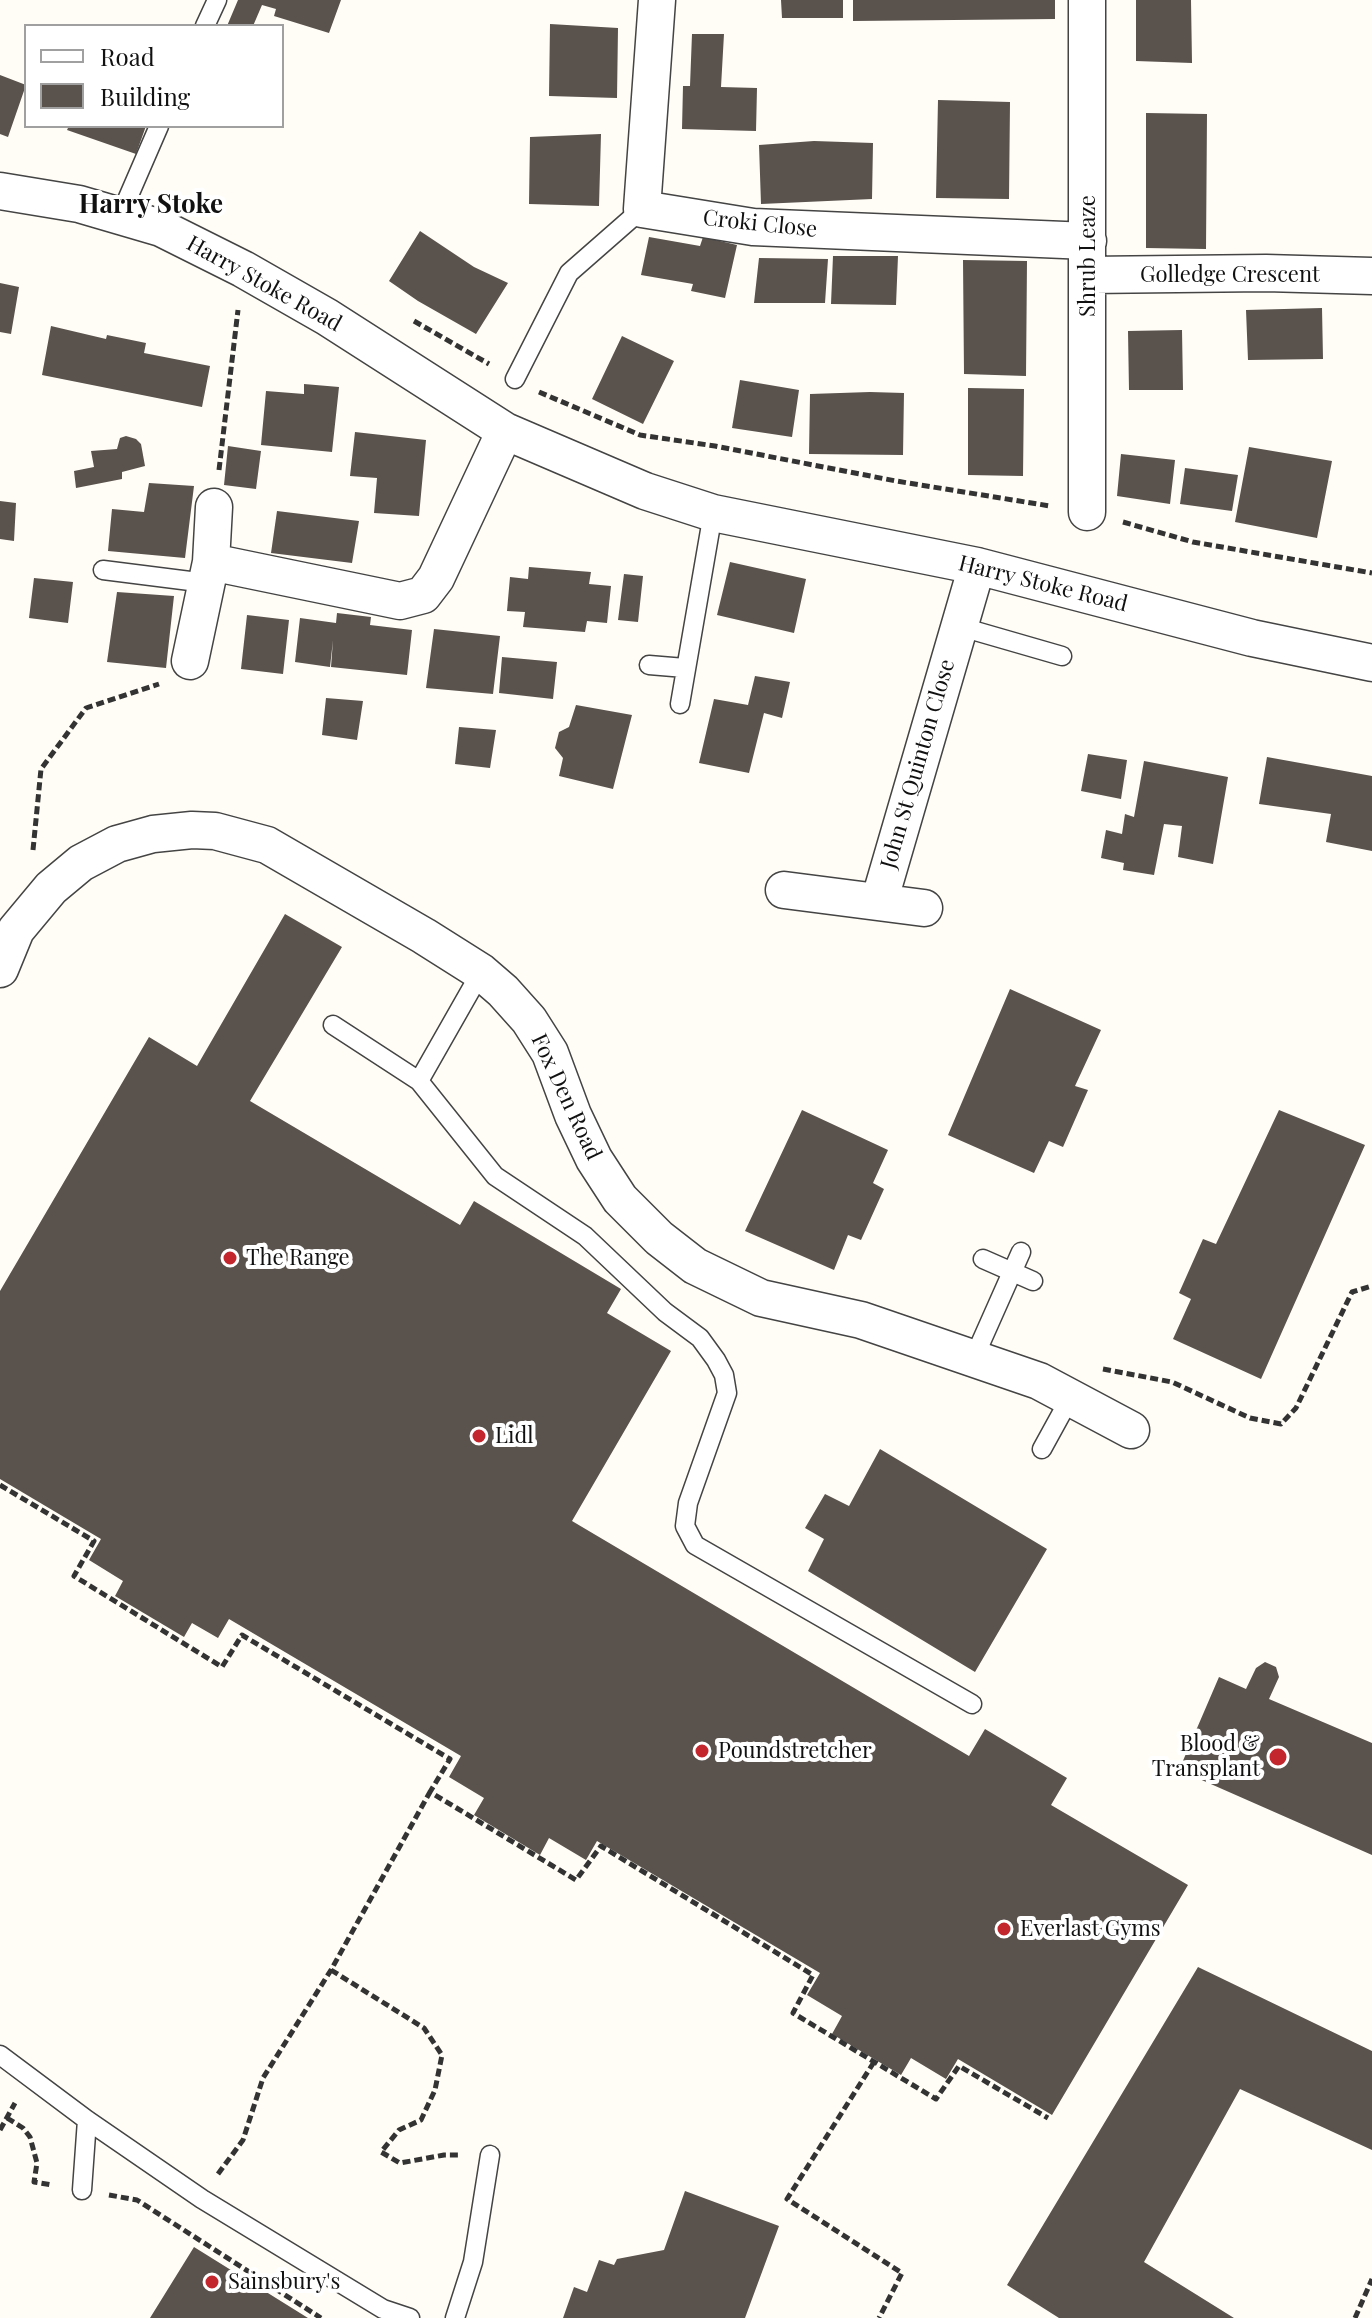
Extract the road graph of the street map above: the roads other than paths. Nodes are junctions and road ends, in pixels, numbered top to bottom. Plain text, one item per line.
1 (217, 0) edge
2 (657, 0) edge
3 (1087, 0) edge
4 (206, 24) edge
5 (158, 128) edge
6 (0, 191) edge
7 (642, 209) junction
8 (120, 216) junction
9 (1088, 258) junction
10 (1372, 276) edge
11 (515, 379) road end
12 (505, 431) junction
13 (214, 507) road end
14 (1087, 512) road end
15 (713, 513) junction
16 (977, 566) junction
17 (103, 570) dead end
18 (209, 573) junction
19 (958, 626) junction
20 (1062, 656) dead end
21 (190, 661) road end
22 (1372, 663) edge
23 (649, 665) dead end
24 (685, 668) junction
25 (680, 704) dead end
26 (784, 890) dead end
27 (879, 902) junction
28 (924, 908) dead end
29 (0, 969) edge
30 (481, 972) junction
31 (333, 1025) dead end
32 (419, 1081) junction
33 (1021, 1252) dead end
34 (983, 1259) dead end
35 (1013, 1272) junction
36 (1033, 1281) dead end
37 (973, 1360) junction
38 (1055, 1390) junction
39 (1131, 1430) dead end
40 (1042, 1449) dead end
41 (972, 1704) dead end
42 (0, 2055) edge
43 (87, 2120) junction
44 (490, 2155) road end
45 (82, 2190) road end
46 (410, 2318) edge
47 (455, 2318) edge

1 - 4 lane
2 - 7 street
3 - 9 street, Shrub Leaze
5 - 8 lane
6 - 8 street, Harry Stoke Road
7 - 9 street, Croki Close
7 - 11 lane
8 - 12 street, Harry Stoke Road
9 - 10 street, Golledge Crescent
9 - 14 street, Shrub Leaze
12 - 15 street, Harry Stoke Road
12 - 18 street
13 - 18 street
15 - 16 street, Harry Stoke Road
15 - 24 lane
16 - 19 street, John St Quinton Close
16 - 22 street, Harry Stoke Road
17 - 18 lane
18 - 21 street
19 - 20 lane
19 - 27 street, John St Quinton Close
23 - 24 lane
24 - 25 lane
26 - 27 street, John St Quinton Close
27 - 28 street, John St Quinton Close
29 - 30 street, Fox Den Road
30 - 32 lane
30 - 37 street, Fox Den Road
31 - 32 lane
32 - 41 lane
33 - 35 lane
34 - 35 lane
35 - 36 lane
35 - 37 lane
37 - 38 street, Fox Den Road
38 - 39 street, Fox Den Road
38 - 40 lane
42 - 43 lane
43 - 45 lane
43 - 46 lane
44 - 47 lane

